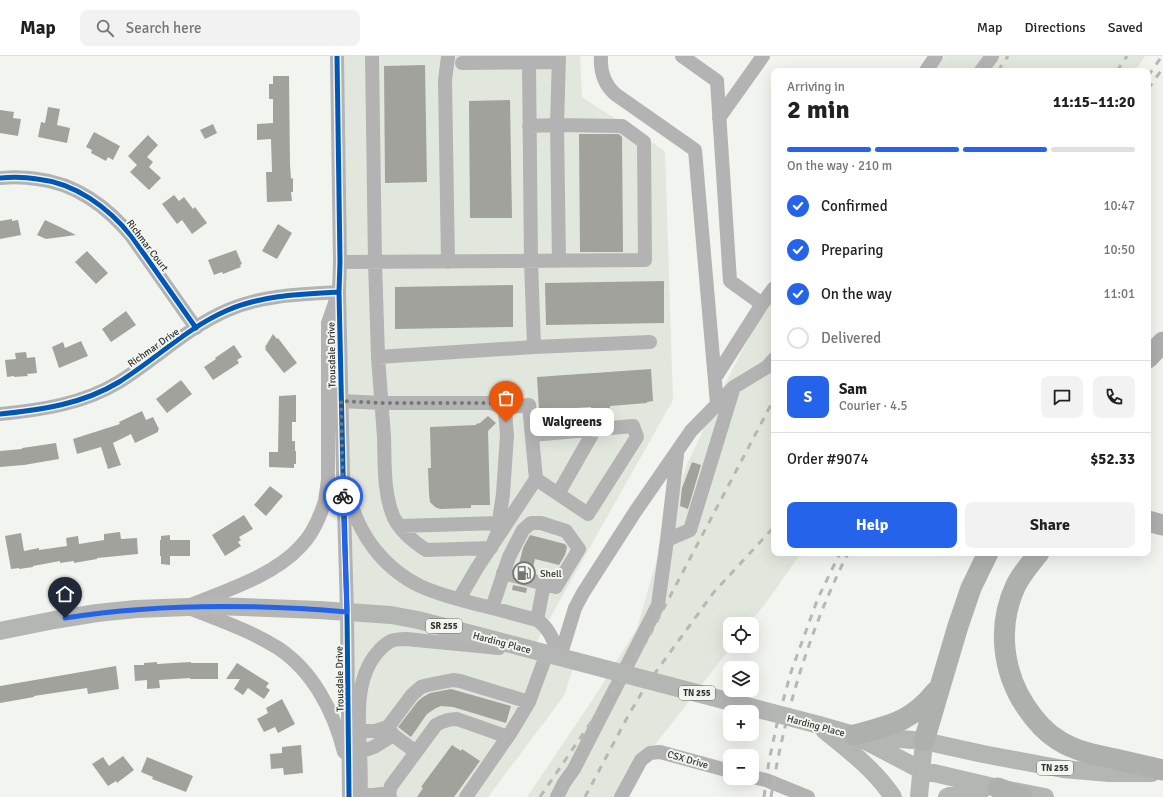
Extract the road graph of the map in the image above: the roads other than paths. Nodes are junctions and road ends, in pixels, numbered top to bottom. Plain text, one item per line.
1 (337, 56) edge
2 (372, 56) edge
3 (600, 56) edge
4 (682, 56) edge
5 (763, 56) edge
6 (936, 56) edge
7 (992, 56) edge
8 (447, 57) edge
9 (559, 59) edge
10 (462, 60) edge
11 (529, 63) junction
12 (928, 68) edge
13 (983, 68) edge
14 (719, 118) junction
15 (557, 125) junction
16 (529, 126) junction
17 (0, 178) edge
18 (531, 261) junction
19 (559, 261) junction
20 (340, 262) junction
21 (375, 262) junction
22 (448, 262) junction
23 (339, 292) junction
24 (771, 292) edge
25 (762, 304) junction
26 (196, 328) junction
27 (650, 342) dead end
28 (1163, 342) edge
29 (534, 347) junction
30 (1151, 355) edge
31 (378, 357) junction
32 (771, 362) edge
33 (715, 378) junction
34 (734, 387) junction
35 (341, 401) junction
36 (382, 403) junction
37 (717, 404) junction
38 (502, 408) junction
39 (0, 414) edge
40 (595, 429) junction
41 (532, 435) junction
42 (678, 451) junction
43 (343, 472) junction
44 (536, 479) junction
45 (558, 494) junction
46 (499, 522) junction
47 (1151, 522) edge
48 (1163, 525) edge
49 (400, 526) junction
50 (667, 540) junction
51 (488, 552) junction
52 (987, 556) edge
53 (1037, 556) edge
54 (505, 569) junction
55 (544, 584) junction
56 (459, 599) junction
57 (185, 607) junction
58 (492, 608) junction
59 (347, 612) junction
60 (537, 620) junction
61 (0, 631) edge
62 (555, 656) junction
63 (939, 688) junction
64 (529, 702) junction
65 (354, 731) junction
66 (390, 731) junction
67 (508, 737) junction
68 (924, 741) junction
69 (851, 742) junction
70 (360, 752) junction
71 (416, 752) junction
72 (723, 769) edge
73 (921, 770) junction
74 (1163, 770) edge
75 (1163, 774) edge
76 (349, 776) junction
77 (759, 778) edge
78 (998, 788) junction
79 (390, 795) edge
80 (355, 796) edge
81 (466, 797) edge
82 (557, 797) edge
83 (621, 797) edge
84 (808, 797) edge
85 (894, 797) edge
86 (919, 797) edge
87 (947, 797) edge
88 (1022, 797) edge
89 (1045, 797) edge

1 - 20 street, Trousdale Drive
2 - 21 street
3 - 33 street
4 - 14 street
5 - 14 street
6 - 12 street
7 - 13 street
8 - 10 street
8 - 22 street
9 - 11 street
9 - 15 street
10 - 11 street
11 - 16 street
14 - 25 street
15 - 16 street
15 - 19 street
15 - 19 street
16 - 18 street
17 - 26 street, Richmar Court
18 - 19 street
18 - 22 street
18 - 29 street
20 - 21 street
20 - 23 street, Trousdale Drive
21 - 22 street
21 - 31 street
23 - 26 street, Richmar Drive
23 - 35 street, Trousdale Drive
23 - 57 street
24 - 25 street
25 - 33 street
26 - 39 street, Richmar Drive
27 - 29 street
28 - 30 highway
29 - 31 street
31 - 36 street
32 - 34 street
33 - 37 street
34 - 37 street
34 - 50 street
35 - 36 street
35 - 43 street, Trousdale Drive
36 - 38 street
36 - 49 street
37 - 42 street
38 - 41 street
38 - 46 street
40 - 41 street
40 - 45 street
40 - 45 street
41 - 44 street
42 - 50 street
42 - 62 street
43 - 56 street
43 - 59 street, Trousdale Drive
44 - 45 street
44 - 51 street
46 - 49 street
46 - 51 street
47 - 48 highway
49 - 51 street
50 - 82 street
51 - 54 street
51 - 56 street
52 - 63 highway
53 - 74 highway
54 - 55 street
54 - 55 street
54 - 58 street
55 - 60 street
56 - 58 street
57 - 59 main road, Harding Place / SR 255
57 - 61 main road, Harding Place / SR 255
57 - 76 street
58 - 60 street
59 - 62 main road, Harding Place / SR 255
59 - 65 street, Trousdale Drive
60 - 62 street
62 - 64 street
62 - 65 street
62 - 69 main road, Harding Place / TN 255, bridge
63 - 68 highway
63 - 69 highway
64 - 66 street
64 - 67 street
65 - 66 street
65 - 70 street
65 - 76 street, Trousdale Drive
66 - 70 street
66 - 71 street
67 - 71 street
67 - 81 street
68 - 69 main road, Harding Place / TN 255
68 - 73 main road
68 - 75 main road, Harding Place / TN 255
69 - 73 main road, Harding Place / TN 255
69 - 85 main road, TN 255
70 - 80 street
71 - 79 street
72 - 83 street, CSX Drive
73 - 78 main road, Harding Place / TN 255
73 - 86 main road
76 - 80 street, Trousdale Drive
77 - 84 street
78 - 87 main road
78 - 88 highway
78 - 89 main road, Harding Place / TN 255
79 - 80 street

